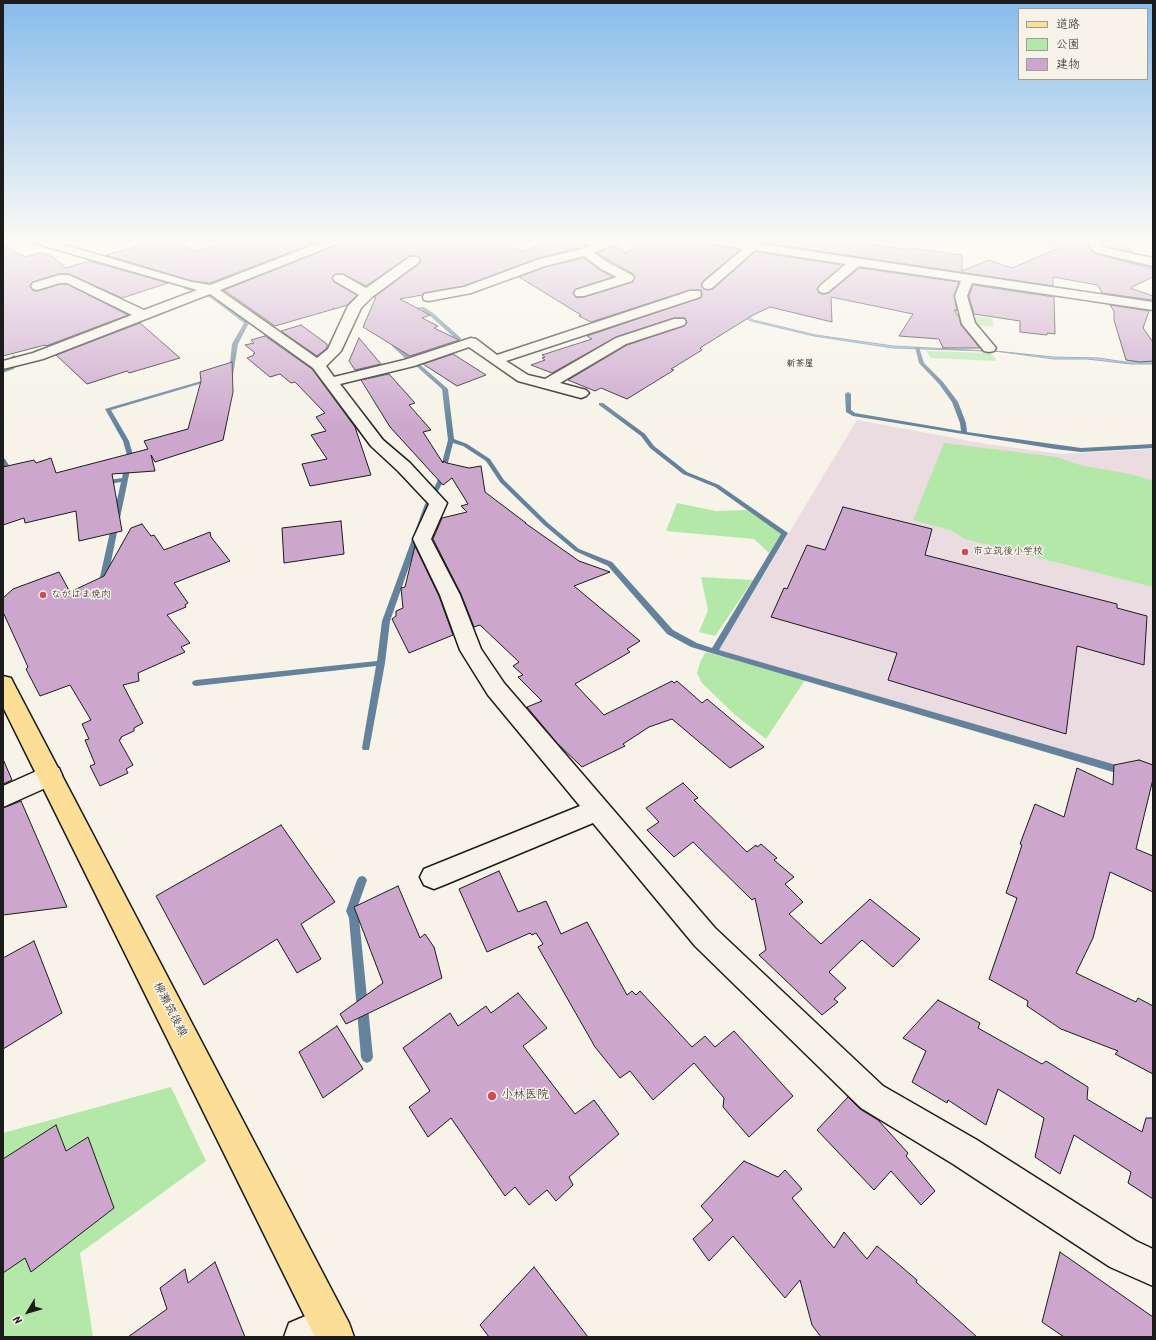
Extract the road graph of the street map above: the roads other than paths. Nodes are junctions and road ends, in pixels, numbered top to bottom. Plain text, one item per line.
1 (119, 304) edge
2 (173, 304) edge
3 (231, 304) edge
4 (357, 304) edge
5 (665, 304) edge
6 (963, 304) edge
7 (1120, 304) edge
8 (1152, 309) edge
9 (143, 315) junction
10 (679, 322) dead end
11 (989, 348) dead end
12 (494, 360) junction
13 (3, 365) edge
14 (324, 373) junction
15 (547, 384) junction
16 (580, 393) dead end
17 (3, 684) edge
18 (50, 776) junction
19 (3, 797) edge
20 (597, 810) junction
21 (434, 877) dead end
22 (1153, 1268) edge
23 (322, 1333) edge

1 - 9 street
2 - 9 street
3 - 14 street
4 - 14 street
5 - 12 street
6 - 11 street
7 - 8 street
9 - 13 street
10 - 15 street
12 - 14 street
12 - 15 street
14 - 20 street
15 - 16 street
17 - 18 main road, 柳瀬筑後線
18 - 19 street
18 - 23 main road, 柳瀬筑後線
20 - 21 street
20 - 22 street

